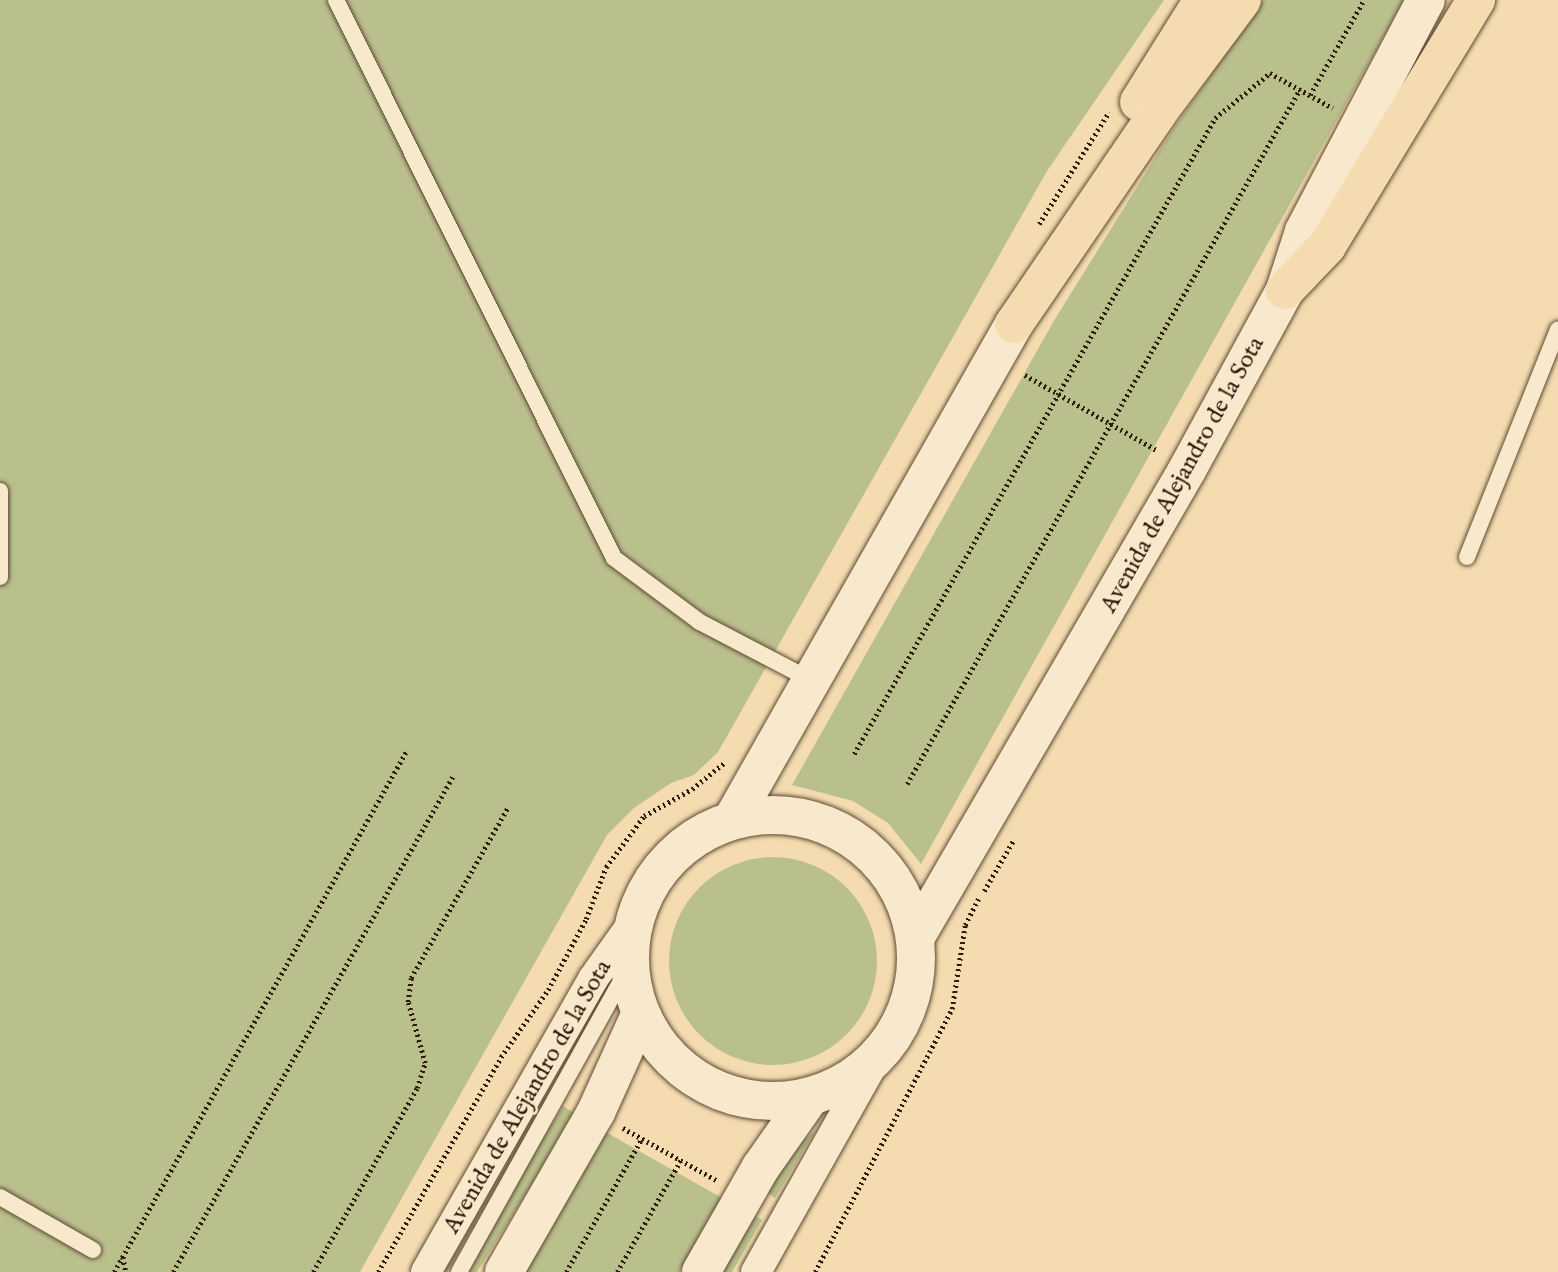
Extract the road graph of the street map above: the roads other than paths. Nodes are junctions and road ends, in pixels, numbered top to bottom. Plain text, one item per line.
1 (336, 0) edge
2 (1203, 0) edge
3 (1242, 0) edge
4 (1426, 0) edge
5 (1476, 0) edge
6 (1285, 290) junction
7 (1014, 324) junction
8 (1558, 330) edge
9 (0, 491) edge
10 (1467, 557) dead end
11 (0, 578) edge
12 (811, 680) junction
13 (732, 820) junction
14 (633, 923) junction
15 (915, 938) junction
16 (629, 966) junction
17 (640, 1015) junction
18 (876, 1058) junction
19 (810, 1097) junction
20 (0, 1197) edge
21 (93, 1250) dead end
22 (426, 1272) edge
23 (459, 1272) edge
24 (504, 1272) edge
25 (701, 1272) edge
26 (756, 1272) edge

1 - 12 lane
2 - 7 highway
3 - 7 highway
4 - 6 main road, Avenida de Alejandro de la Sota
5 - 6 highway
6 - 15 main road, Avenida de Alejandro de la Sota
7 - 12 main road
8 - 10 lane
9 - 11 lane
12 - 13 main road
13 - 14 main road
13 - 15 main road
14 - 16 main road
14 - 22 street, Avenida de Alejandro de la Sota
15 - 18 main road
16 - 17 main road
16 - 23 lane, Avenida de Alejandro de la Sota
17 - 19 main road
17 - 24 main road
18 - 19 main road
18 - 26 street
19 - 25 main road
20 - 21 lane

